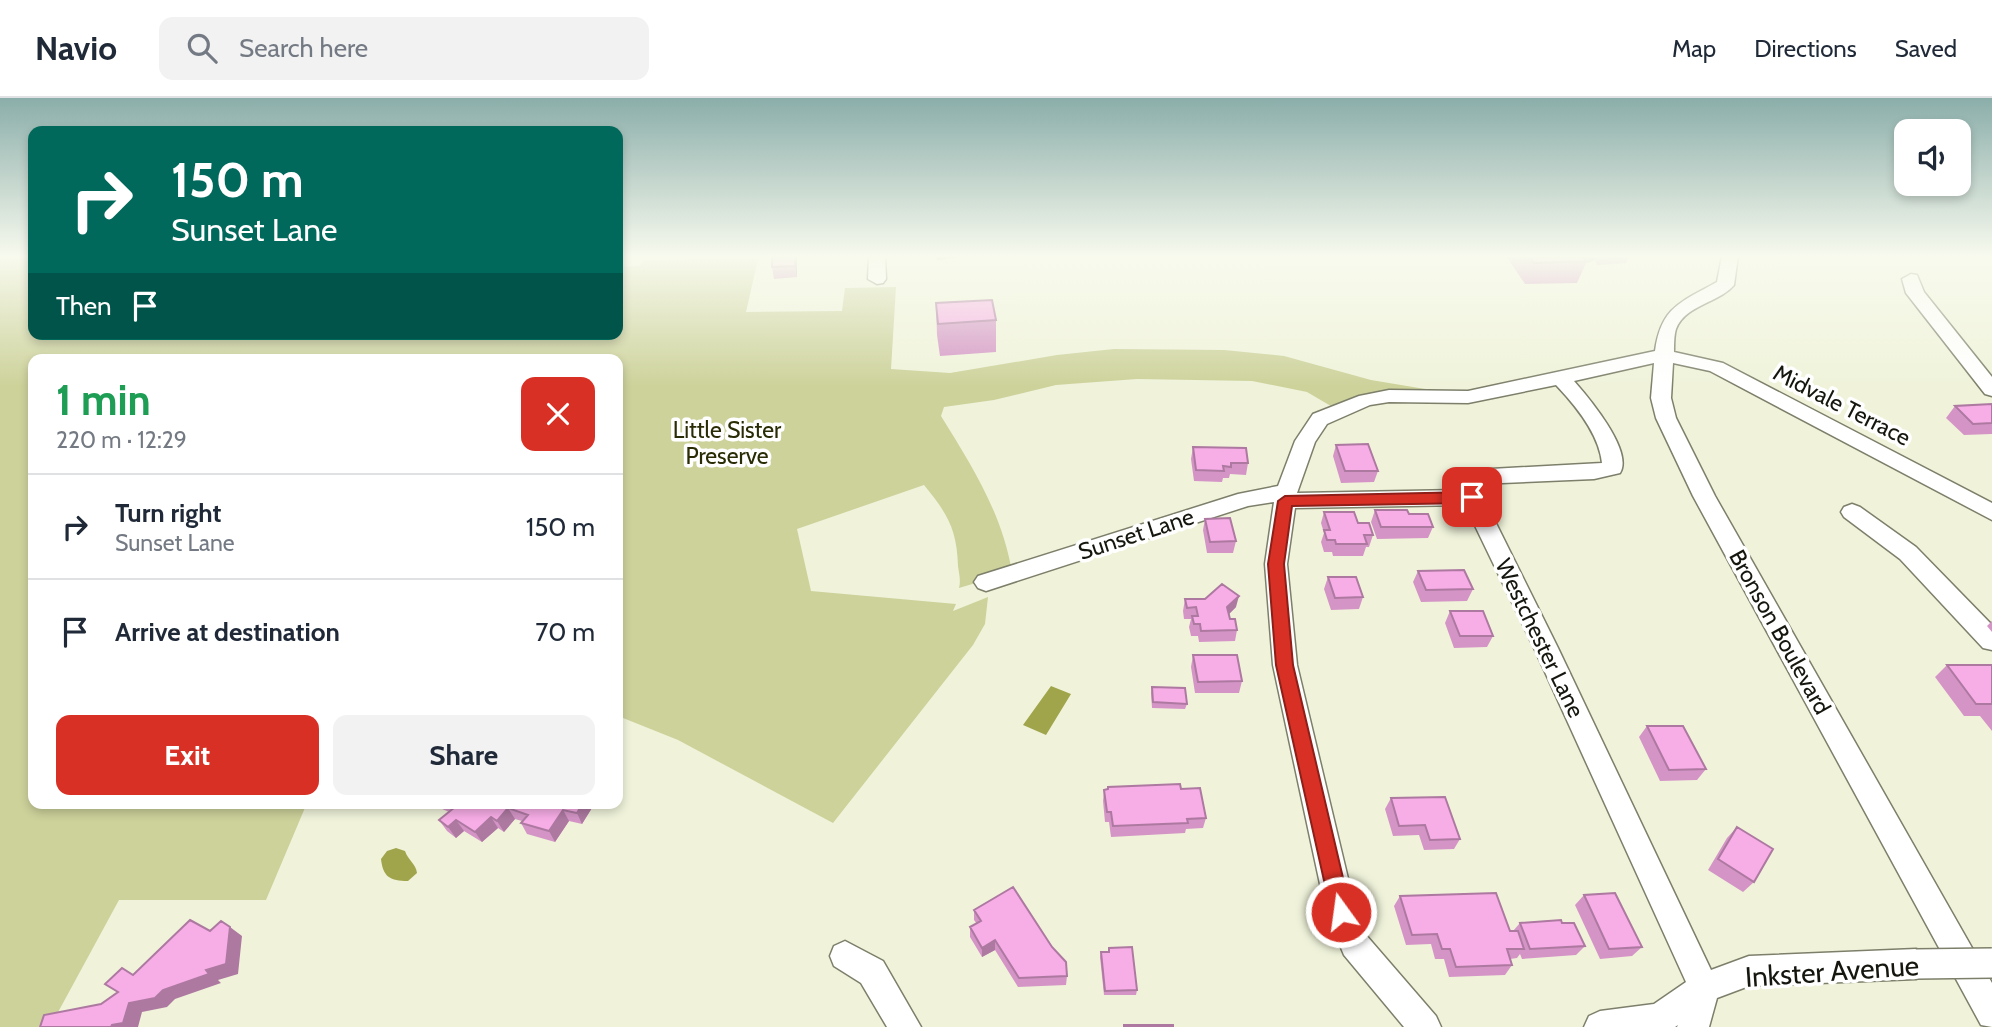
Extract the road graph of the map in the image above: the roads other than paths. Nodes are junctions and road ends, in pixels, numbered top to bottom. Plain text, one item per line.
1 (1699, 299) edge
2 (1920, 299) edge
3 (1664, 355) junction
4 (1561, 379) junction
5 (1992, 390) edge
6 (1286, 497) junction
7 (1472, 497) junction
8 (1852, 512) dead end
9 (1992, 512) edge
10 (986, 582) dead end
11 (1992, 641) edge
12 (845, 956) dead end
13 (1992, 963) edge
14 (1704, 988) junction
15 (1992, 1014) edge
16 (905, 1027) edge
17 (1424, 1027) edge
18 (1600, 1027) edge
19 (1693, 1027) edge

1 - 3 street, Bronson Boulevard
2 - 5 street
3 - 4 street
3 - 9 street, Midvale Terrace
3 - 15 street, Bronson Boulevard
4 - 6 street
4 - 7 street
6 - 7 street, Sunset Lane
6 - 10 street, Sunset Lane
6 - 17 street
7 - 14 street, Westchester Lane
8 - 11 street
12 - 16 street
13 - 14 street, Inkster Avenue, bridge
14 - 18 street, Inkster Avenue
14 - 19 street

